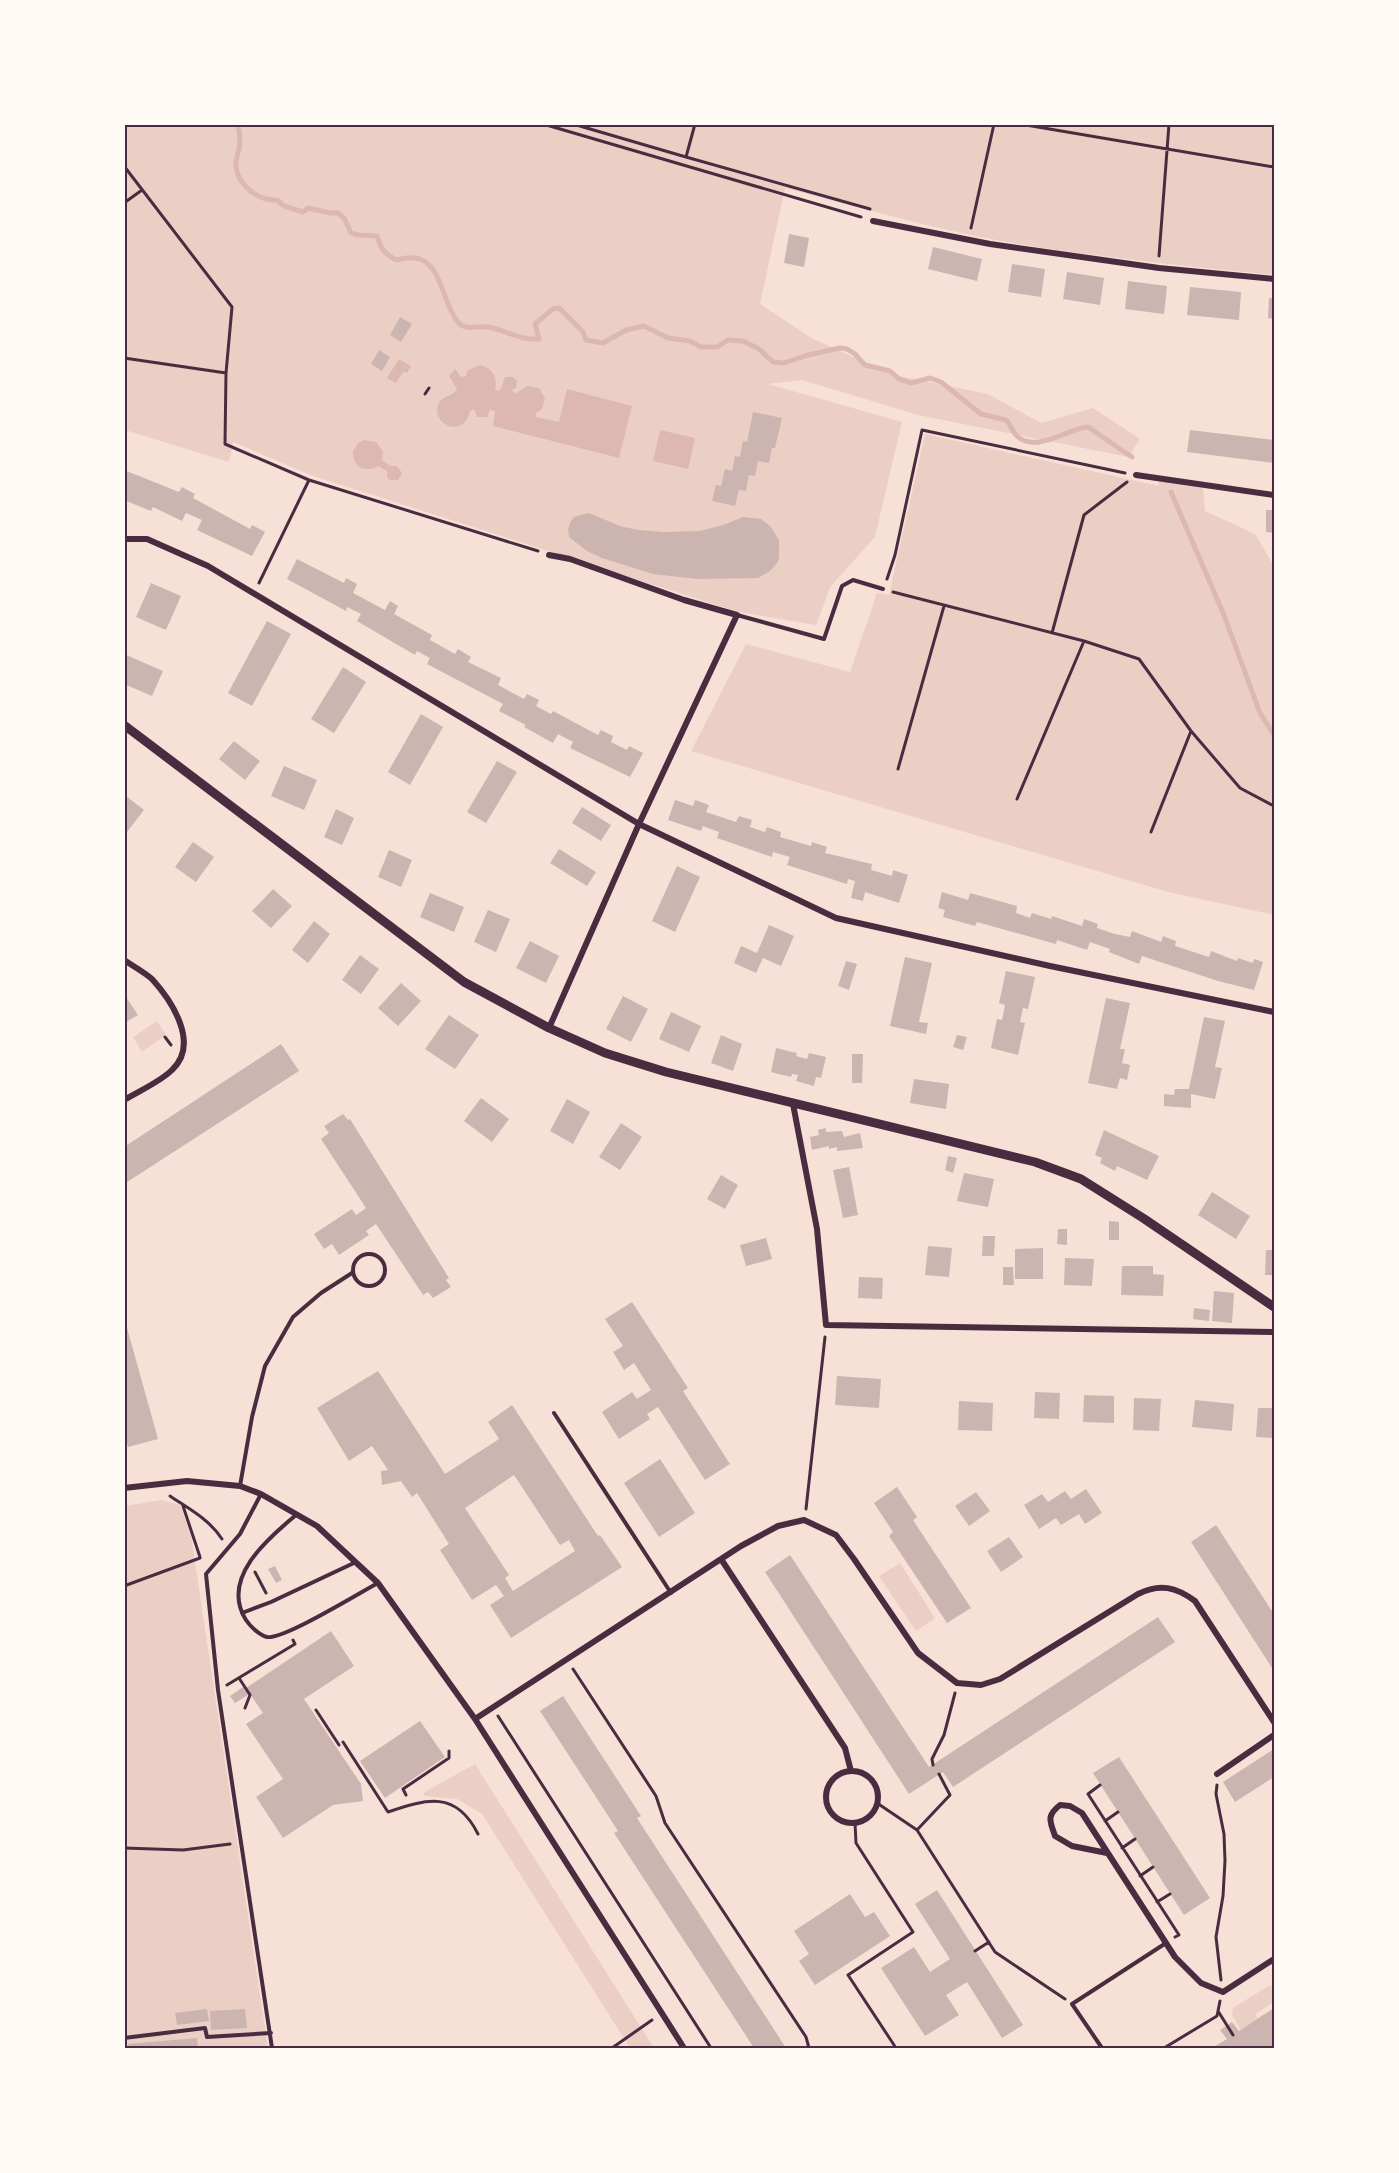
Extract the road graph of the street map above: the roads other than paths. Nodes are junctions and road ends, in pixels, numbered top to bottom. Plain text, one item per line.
1 (873, 220) road end
2 (1275, 279) edge
3 (1136, 475) road end
4 (1275, 495) edge
5 (124, 538) edge
6 (549, 555) road end
7 (883, 589) road end
8 (737, 615) junction
9 (124, 725) edge
10 (639, 824) junction
11 (124, 960) edge
12 (1275, 1012) edge
13 (549, 1028) junction
14 (124, 1100) edge
15 (793, 1104) junction
16 (352, 1273) junction
17 (1275, 1307) edge
18 (1275, 1332) edge
19 (554, 1413) dead end
20 (240, 1486) junction
21 (124, 1488) edge
22 (261, 1494) junction
23 (296, 1514) junction
24 (721, 1559) junction
25 (356, 1562) junction
26 (378, 1583) junction
27 (671, 1593) junction
28 (242, 1613) junction
29 (475, 1719) junction
30 (1275, 1722) edge
31 (1275, 1735) edge
32 (851, 1771) junction
33 (1217, 1774) road end
34 (1107, 1853) junction
35 (1166, 1943) junction
36 (1275, 1959) edge
37 (271, 2033) junction
38 (124, 2038) edge
39 (273, 2049) edge
40 (684, 2049) edge
41 (1102, 2049) edge

1 - 2 street
3 - 4 street
5 - 10 street
6 - 8 street
7 - 8 lane
8 - 10 street
9 - 13 street
10 - 12 street
10 - 13 street
11 - 14 street
13 - 15 street
15 - 17 street
15 - 18 street
16 - 16 lane
16 - 20 lane
19 - 27 lane
20 - 21 street
20 - 22 street
22 - 23 street
22 - 37 lane
23 - 25 street
23 - 28 lane
24 - 27 street
24 - 30 street
24 - 32 street
25 - 26 street
25 - 28 lane
26 - 28 lane
26 - 29 street
27 - 29 street
29 - 40 street
31 - 33 street
32 - 32 street
34 - 34 street
34 - 35 street
35 - 36 street
35 - 41 lane
37 - 38 lane
37 - 39 lane

